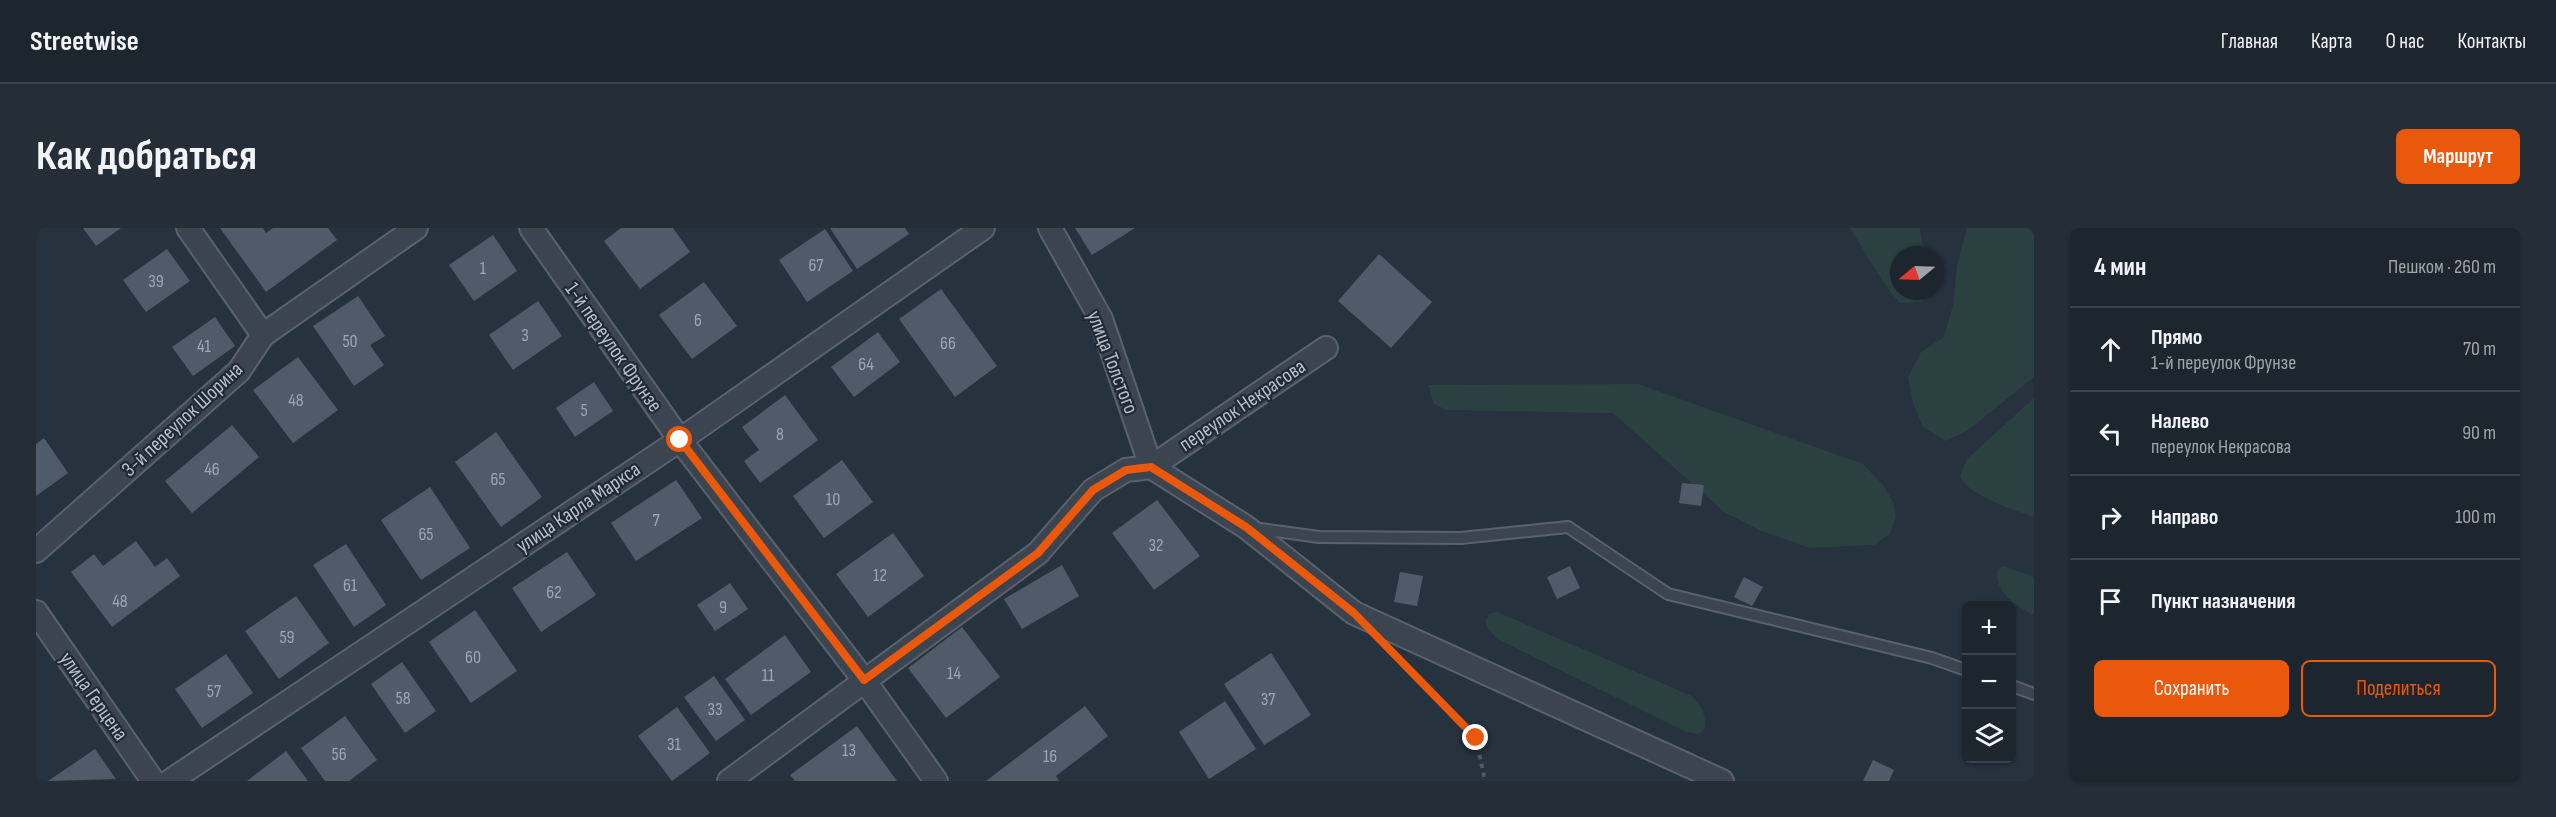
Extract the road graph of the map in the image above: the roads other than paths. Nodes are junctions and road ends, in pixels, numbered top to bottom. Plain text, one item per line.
1 (188, 228) edge
2 (416, 228) edge
3 (531, 228) edge
4 (983, 228) edge
5 (1050, 228) edge
6 (263, 335) junction
7 (1326, 348) dead end
8 (680, 440) junction
9 (1151, 467) junction
10 (1246, 527) junction
11 (36, 551) edge
12 (36, 612) edge
13 (1962, 669) edge
14 (864, 680) junction
15 (2016, 687) edge
16 (2034, 694) edge
17 (153, 781) edge
18 (170, 781) edge
19 (729, 781) edge
20 (936, 781) edge
21 (1722, 781) edge

1 - 6 street
2 - 6 street, 3-й переулок Шорина
3 - 8 street, 1-й переулок Фрунзе
4 - 8 street, улица Карла Маркса
5 - 9 street, улица Толстого
6 - 11 street, 3-й переулок Шорина
7 - 9 street, переулок Некрасова
8 - 14 street, 1-й переулок Фрунзе
8 - 18 street, улица Карла Маркса
9 - 10 street
9 - 14 street, переулок Некрасова
10 - 13 lane
10 - 21 street
12 - 17 street, улица Герцена
14 - 19 street, переулок Некрасова
14 - 20 street, 1-й переулок Фрунзе
15 - 16 lane

